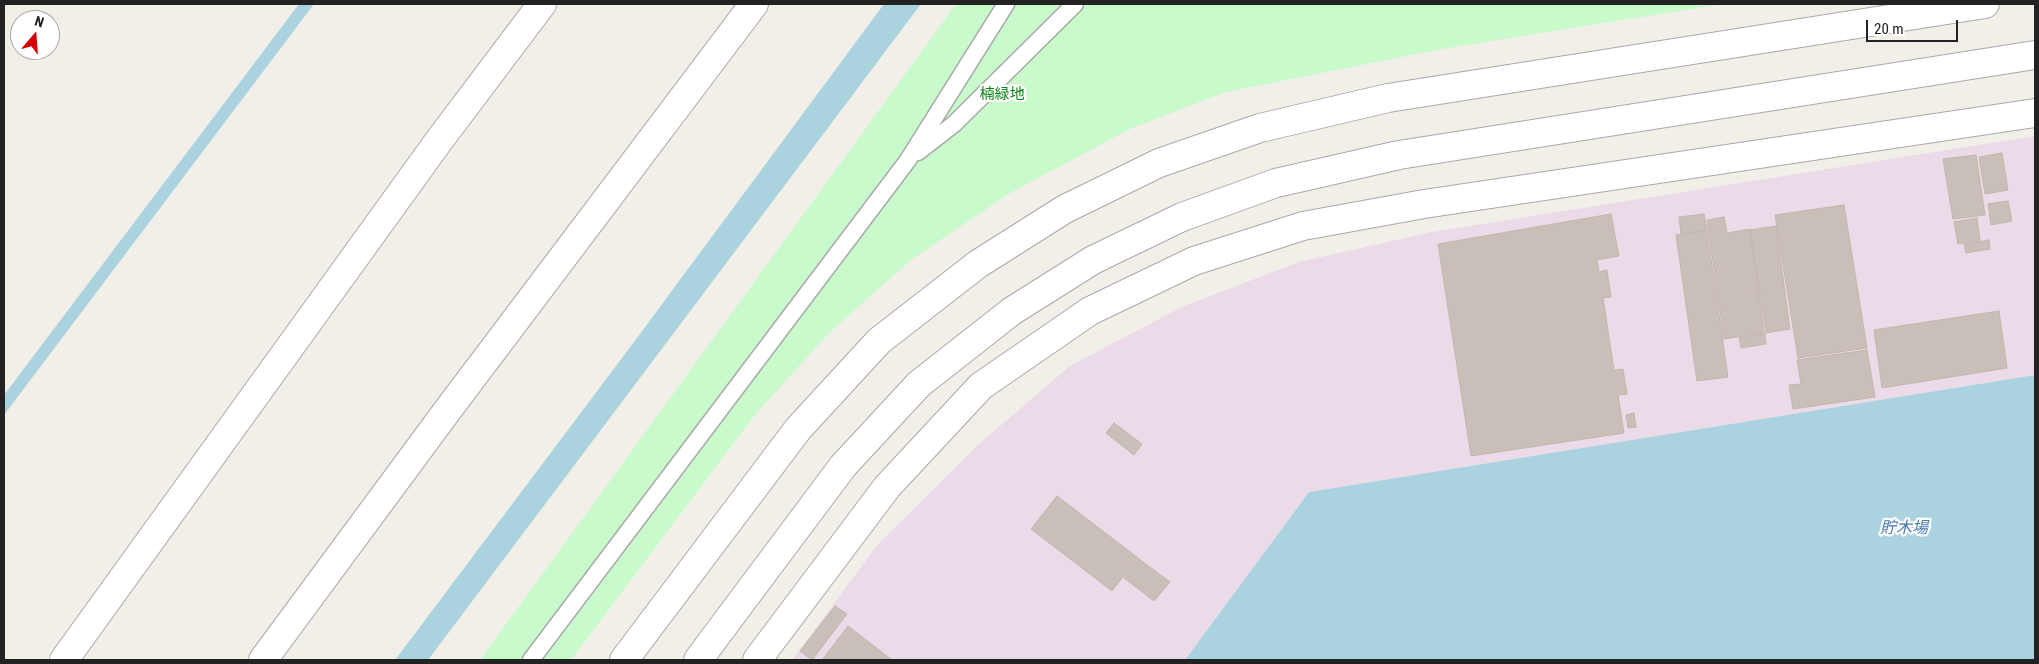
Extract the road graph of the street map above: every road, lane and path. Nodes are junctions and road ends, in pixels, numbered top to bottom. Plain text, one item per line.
1 (542, 4) edge
2 (754, 4) edge
3 (1006, 4) edge
4 (1075, 4) edge
5 (1985, 4) edge
6 (2035, 55) edge
7 (2035, 113) edge
8 (908, 160) junction
9 (64, 660) edge
10 (263, 660) edge
11 (531, 660) edge
12 (624, 660) edge
13 (698, 660) edge
14 (758, 660) edge

1 - 9 street
2 - 10 street
3 - 8 lane
4 - 8 lane
5 - 12 street
6 - 13 street
7 - 14 street
8 - 11 lane

